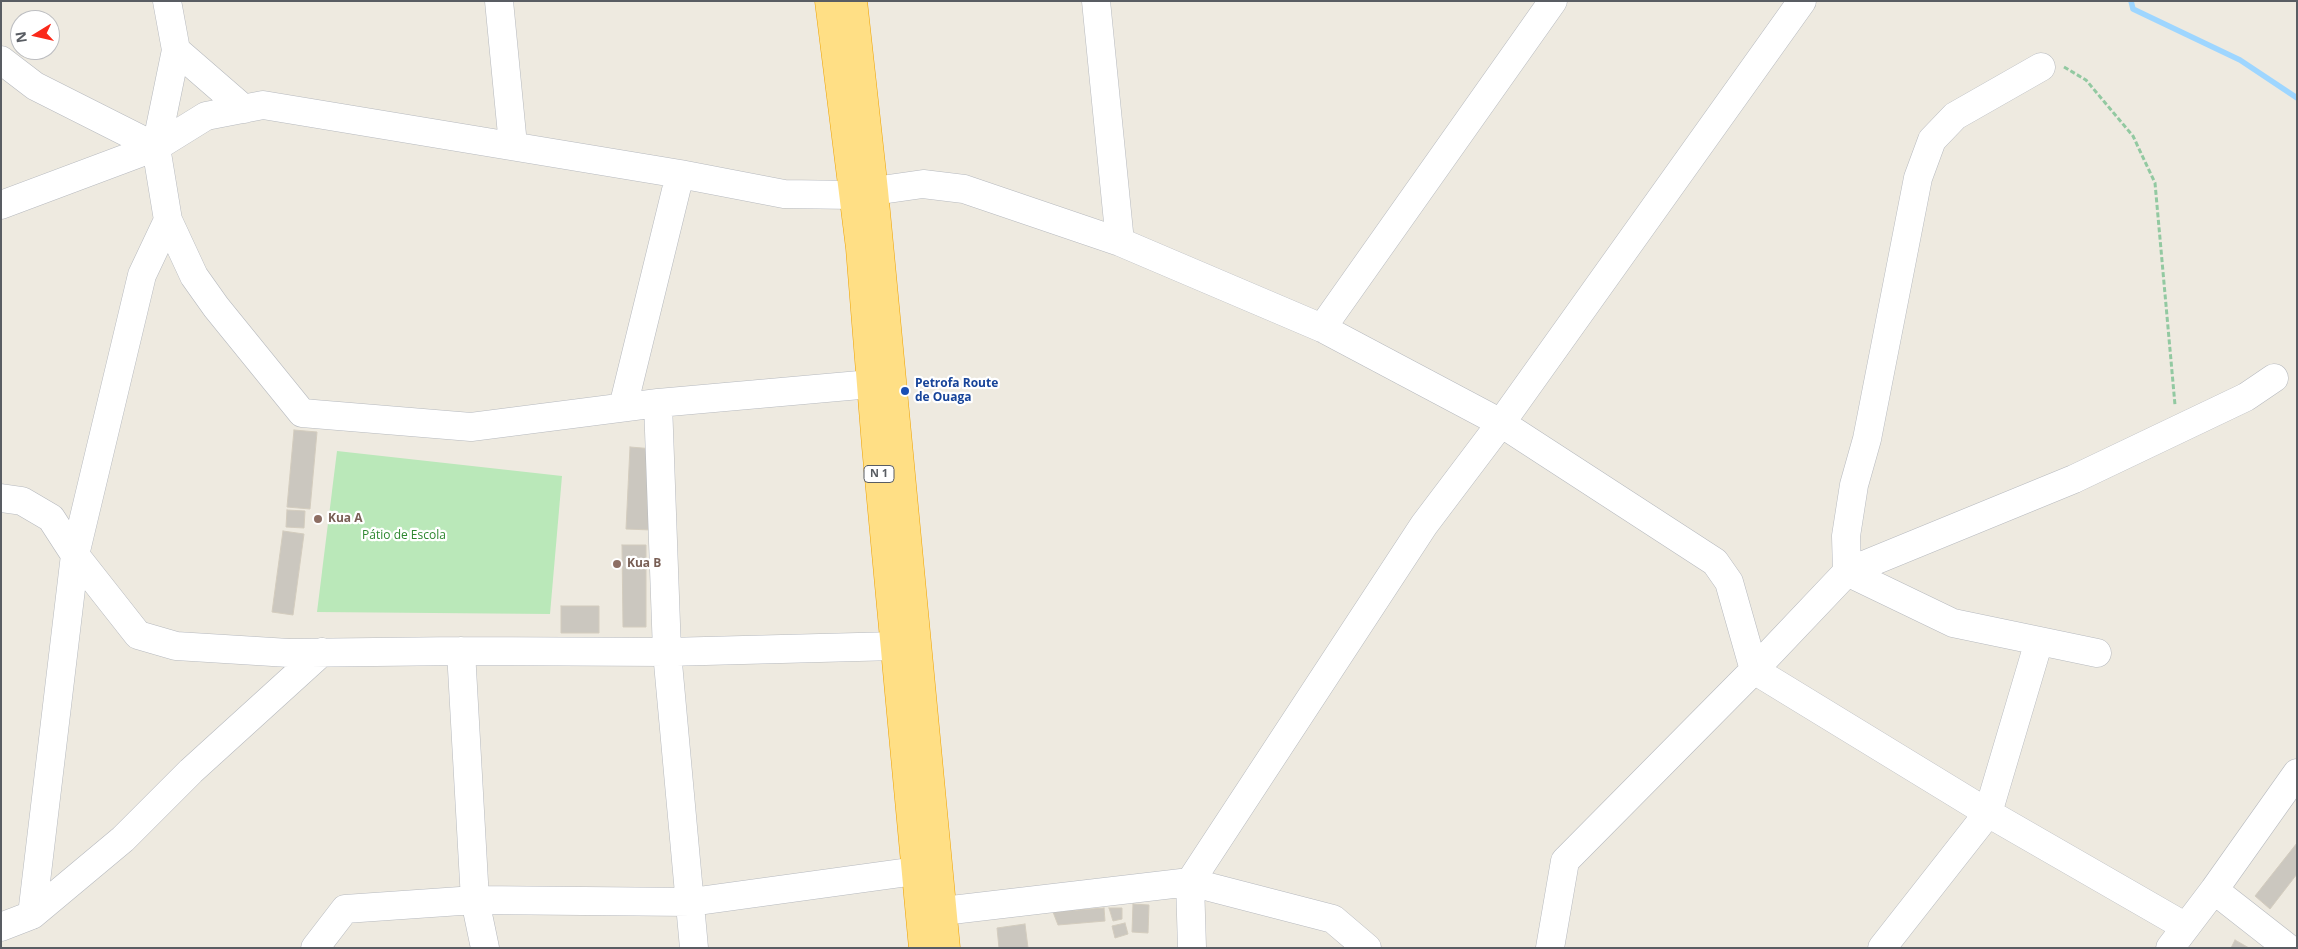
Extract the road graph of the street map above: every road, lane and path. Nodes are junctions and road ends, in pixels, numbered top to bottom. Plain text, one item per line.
1 (167, 1) edge
2 (499, 1) edge
3 (829, 1) edge
4 (853, 1) edge
5 (1096, 1) edge
6 (1553, 1) edge
7 (1802, 1) edge
8 (176, 50) junction
9 (1, 60) edge
10 (2041, 67) joint
11 (244, 109) junction
12 (513, 145) junction
13 (156, 147) junction
14 (680, 174) junction
15 (864, 193) junction
16 (1, 205) edge
17 (168, 220) junction
18 (1120, 242) junction
19 (876, 318) junction
20 (1322, 328) junction
21 (2274, 378) dead end
22 (871, 384) junction
23 (658, 403) junction
24 (623, 407) junction
25 (1501, 423) junction
26 (2177, 430) junction
27 (1, 498) edge
28 (76, 555) junction
29 (1847, 572) junction
30 (2039, 641) junction
31 (896, 646) junction
32 (461, 651) junction
33 (322, 652) junction
34 (667, 652) junction
35 (2097, 653) dead end
36 (1754, 670) junction
37 (2297, 773) edge
38 (1988, 813) junction
39 (916, 871) junction
40 (1190, 882) junction
41 (2214, 890) junction
42 (476, 900) junction
43 (691, 902) junction
44 (943, 911) junction
45 (32, 915) junction
46 (1, 928) edge
47 (2178, 937) edge
48 (315, 948) edge
49 (486, 948) edge
50 (694, 948) edge
51 (923, 948) edge
52 (946, 948) edge
53 (1192, 948) edge
54 (1367, 948) edge
55 (1550, 948) edge
56 (1882, 948) edge
57 (2288, 948) edge

1 - 8 street
2 - 12 street
3 - 15 highway, N 1
4 - 15 highway, N 1
5 - 18 street
6 - 20 street
7 - 25 street
8 - 11 street
8 - 13 street
9 - 13 street
10 - 26 path
10 - 29 street
11 - 12 street
11 - 13 street
12 - 14 street
13 - 16 street
13 - 17 street
14 - 15 street
14 - 24 street
15 - 18 street
15 - 19 highway, N 1
17 - 24 street
17 - 28 street
18 - 20 street
19 - 22 highway, N 1
19 - 44 highway, N 1
20 - 25 street
21 - 26 street
22 - 23 street
22 - 31 highway, N 1
23 - 24 street
23 - 34 street
25 - 36 street
25 - 40 street
26 - 29 street
27 - 28 street
28 - 33 street
28 - 45 street
29 - 30 street
29 - 36 street
30 - 35 street
30 - 38 street
31 - 34 street
31 - 39 highway, N 1
32 - 33 street
32 - 34 street
32 - 42 street
33 - 45 street
34 - 43 street
36 - 38 street
36 - 55 street
37 - 41 street
38 - 47 street
38 - 56 street
39 - 43 street
39 - 51 highway, N 1
40 - 44 street
40 - 53 street
40 - 54 street
41 - 47 street
41 - 57 street
42 - 43 street
42 - 48 street
42 - 49 street
43 - 50 street
44 - 52 highway, N 1
45 - 46 street

